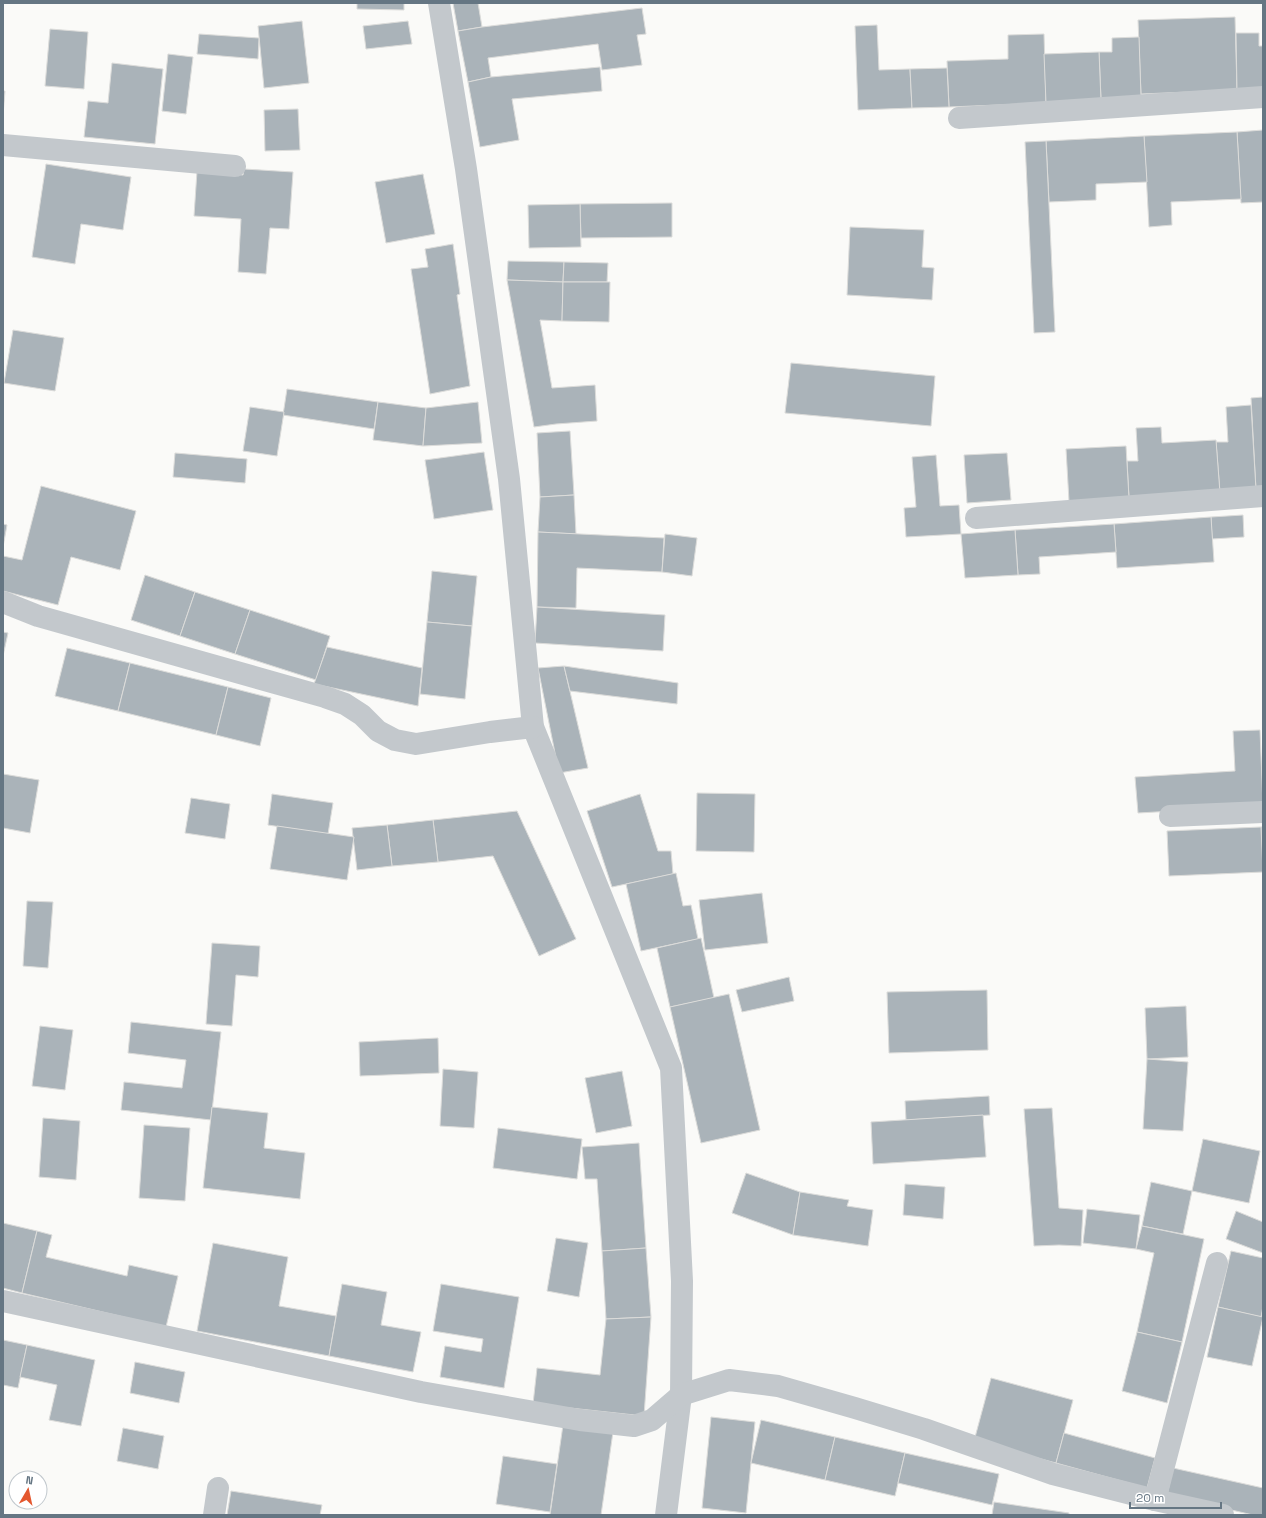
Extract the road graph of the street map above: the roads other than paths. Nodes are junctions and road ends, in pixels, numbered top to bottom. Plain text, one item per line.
1 (439, 3) edge
2 (1263, 97) edge
3 (959, 118) dead end
4 (3, 146) edge
5 (235, 166) dead end
6 (1263, 496) edge
7 (976, 518) dead end
8 (3, 602) edge
9 (533, 727) junction
10 (1263, 812) edge
11 (1170, 816) dead end
12 (1217, 1263) dead end
13 (3, 1301) edge
14 (681, 1395) junction
15 (218, 1488) dead end
16 (1155, 1500) junction
17 (214, 1515) edge
18 (666, 1515) edge
19 (1223, 1515) edge

1 - 9 street
2 - 3 street
4 - 5 street
6 - 7 street
8 - 9 street
9 - 14 street
10 - 11 street
12 - 16 street
13 - 14 street
14 - 16 street
14 - 18 street
15 - 17 street
16 - 19 street

